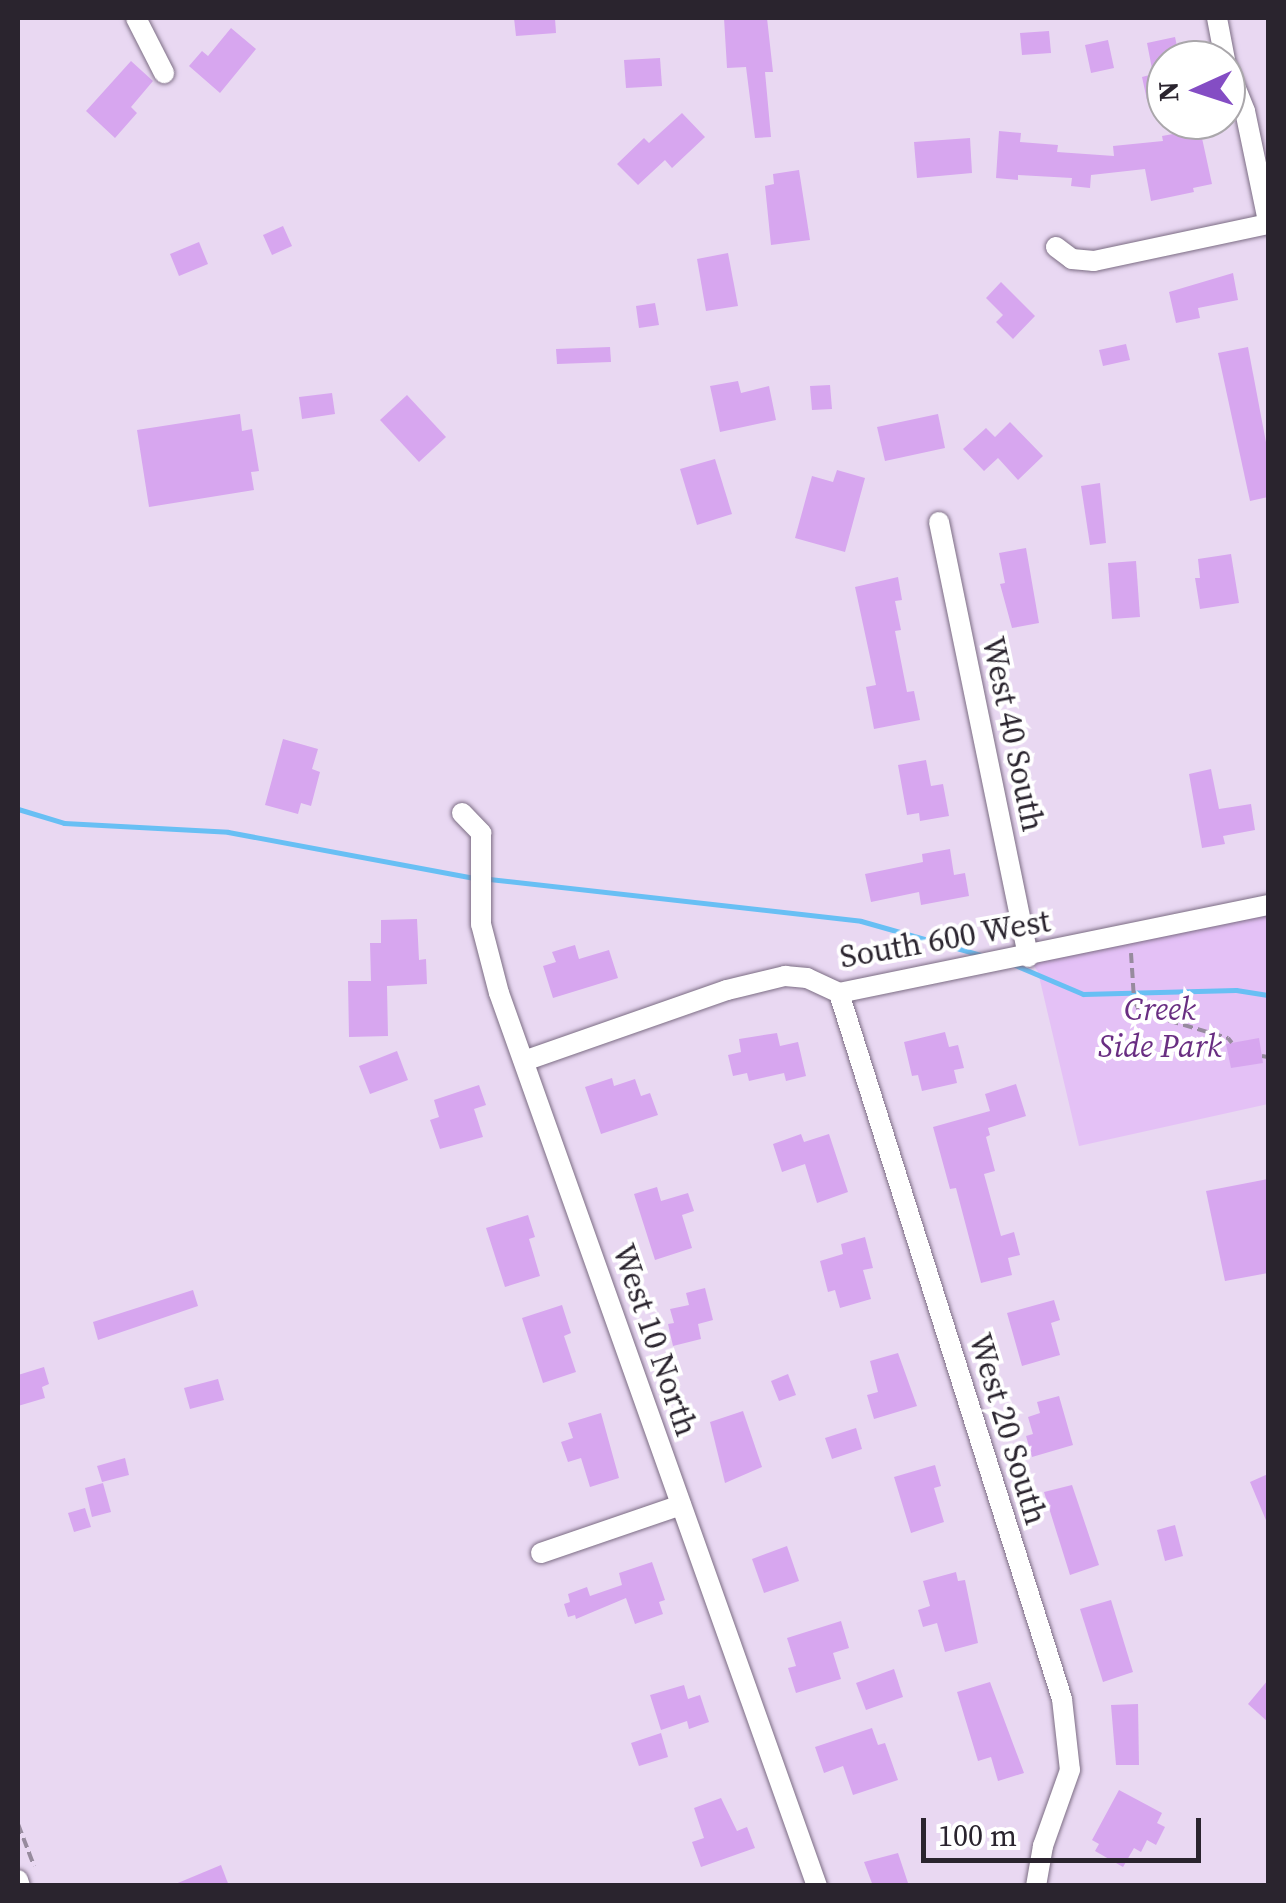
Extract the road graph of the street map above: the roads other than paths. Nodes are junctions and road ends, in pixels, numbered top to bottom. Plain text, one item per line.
1 (136, 18) edge
2 (164, 73) dead end
3 (1246, 116) edge
4 (1268, 222) edge
5 (1056, 247) dead end
6 (939, 522) dead end
7 (462, 813) dead end
8 (1268, 905) edge
9 (1028, 957) junction
10 (839, 993) junction
11 (524, 1061) junction
12 (681, 1506) junction
13 (541, 1553) dead end
14 (818, 1886) edge
15 (1036, 1886) edge

1 - 2 street
3 - 4 street
4 - 5 street
6 - 9 street, West 40 South
7 - 11 street, West 10 North
8 - 9 street, South 600 West
9 - 10 street, South 600 West
10 - 11 street, South 600 West
10 - 15 street, West 20 South
11 - 12 street, West 10 North
12 - 13 street
12 - 14 street, West 10 North

